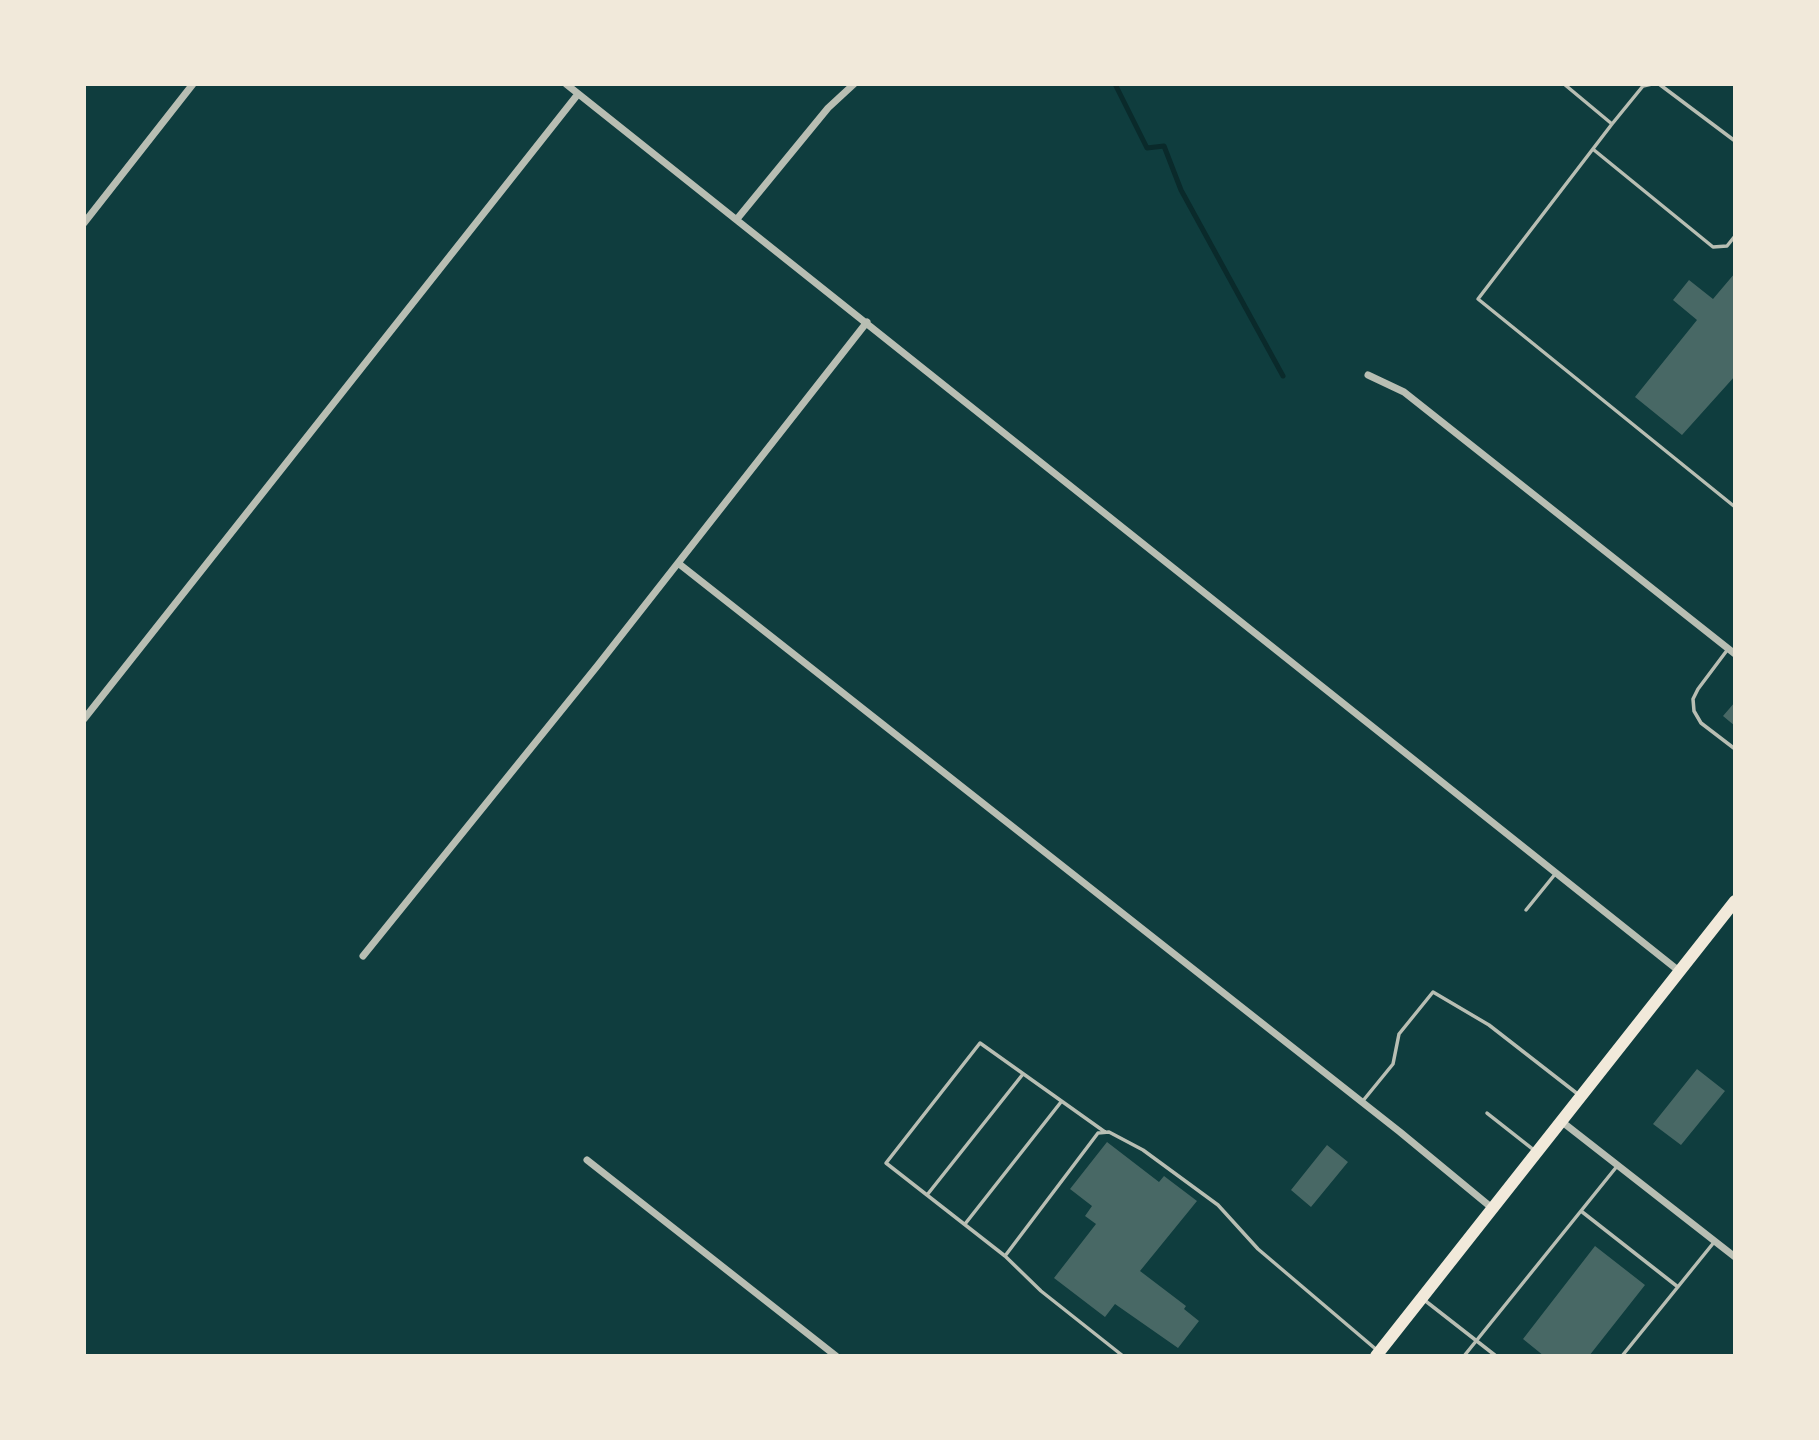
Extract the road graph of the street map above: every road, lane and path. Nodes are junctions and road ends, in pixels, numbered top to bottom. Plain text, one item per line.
1 (193, 84) edge
2 (566, 84) edge
3 (854, 84) edge
4 (1564, 84) edge
5 (1652, 84) edge
6 (1659, 84) edge
7 (578, 94) junction
8 (1612, 124) junction
9 (1735, 141) edge
10 (1594, 150) junction
11 (737, 219) junction
12 (84, 223) edge
13 (1735, 236) edge
14 (867, 322) junction
15 (1368, 375) dead end
16 (1735, 507) edge
17 (678, 563) junction
18 (1732, 652) edge
19 (84, 719) edge
20 (1735, 749) edge
21 (1557, 872) junction
22 (1735, 901) edge
23 (1526, 909) dead end
24 (363, 956) dead end
25 (1679, 971) junction
26 (1023, 1074) junction
27 (1580, 1096) junction
28 (1062, 1101) junction
29 (1362, 1102) junction
30 (1487, 1113) dead end
31 (1560, 1121) junction
32 (1105, 1132) junction
33 (1536, 1152) junction
34 (587, 1160) dead end
35 (1618, 1166) junction
36 (927, 1195) junction
37 (1492, 1209) junction
38 (1581, 1211) junction
39 (965, 1224) junction
40 (1715, 1241) junction
41 (1005, 1256) junction
42 (1735, 1257) edge
43 (1678, 1287) junction
44 (1422, 1298) junction
45 (1476, 1340) junction
46 (1378, 1354) edge
47 (836, 1356) edge
48 (1123, 1356) edge
49 (1464, 1356) edge
50 (1496, 1356) edge
51 (1622, 1356) edge

1 - 12 street
2 - 7 street
3 - 11 street
4 - 8 lane
5 - 8 lane
6 - 9 lane
7 - 11 street
7 - 19 street
8 - 10 lane
10 - 13 lane
10 - 16 lane
11 - 14 street
14 - 17 street
14 - 21 street
15 - 18 street
17 - 24 street
17 - 29 street
18 - 20 lane
21 - 23 lane
21 - 25 street
22 - 25 highway
25 - 27 highway
26 - 28 lane
26 - 36 lane
26 - 36 lane
27 - 29 lane
27 - 31 highway
28 - 32 lane
28 - 39 lane
29 - 37 street
30 - 33 lane
31 - 33 highway
31 - 35 street
32 - 41 lane
32 - 46 lane
33 - 37 highway
34 - 47 street
35 - 38 lane
35 - 40 street
36 - 39 lane
37 - 44 highway
38 - 43 lane
38 - 45 lane
39 - 41 lane
40 - 42 street
40 - 43 lane
41 - 48 lane
43 - 51 lane
44 - 45 lane
44 - 46 highway
45 - 49 lane
45 - 50 lane

